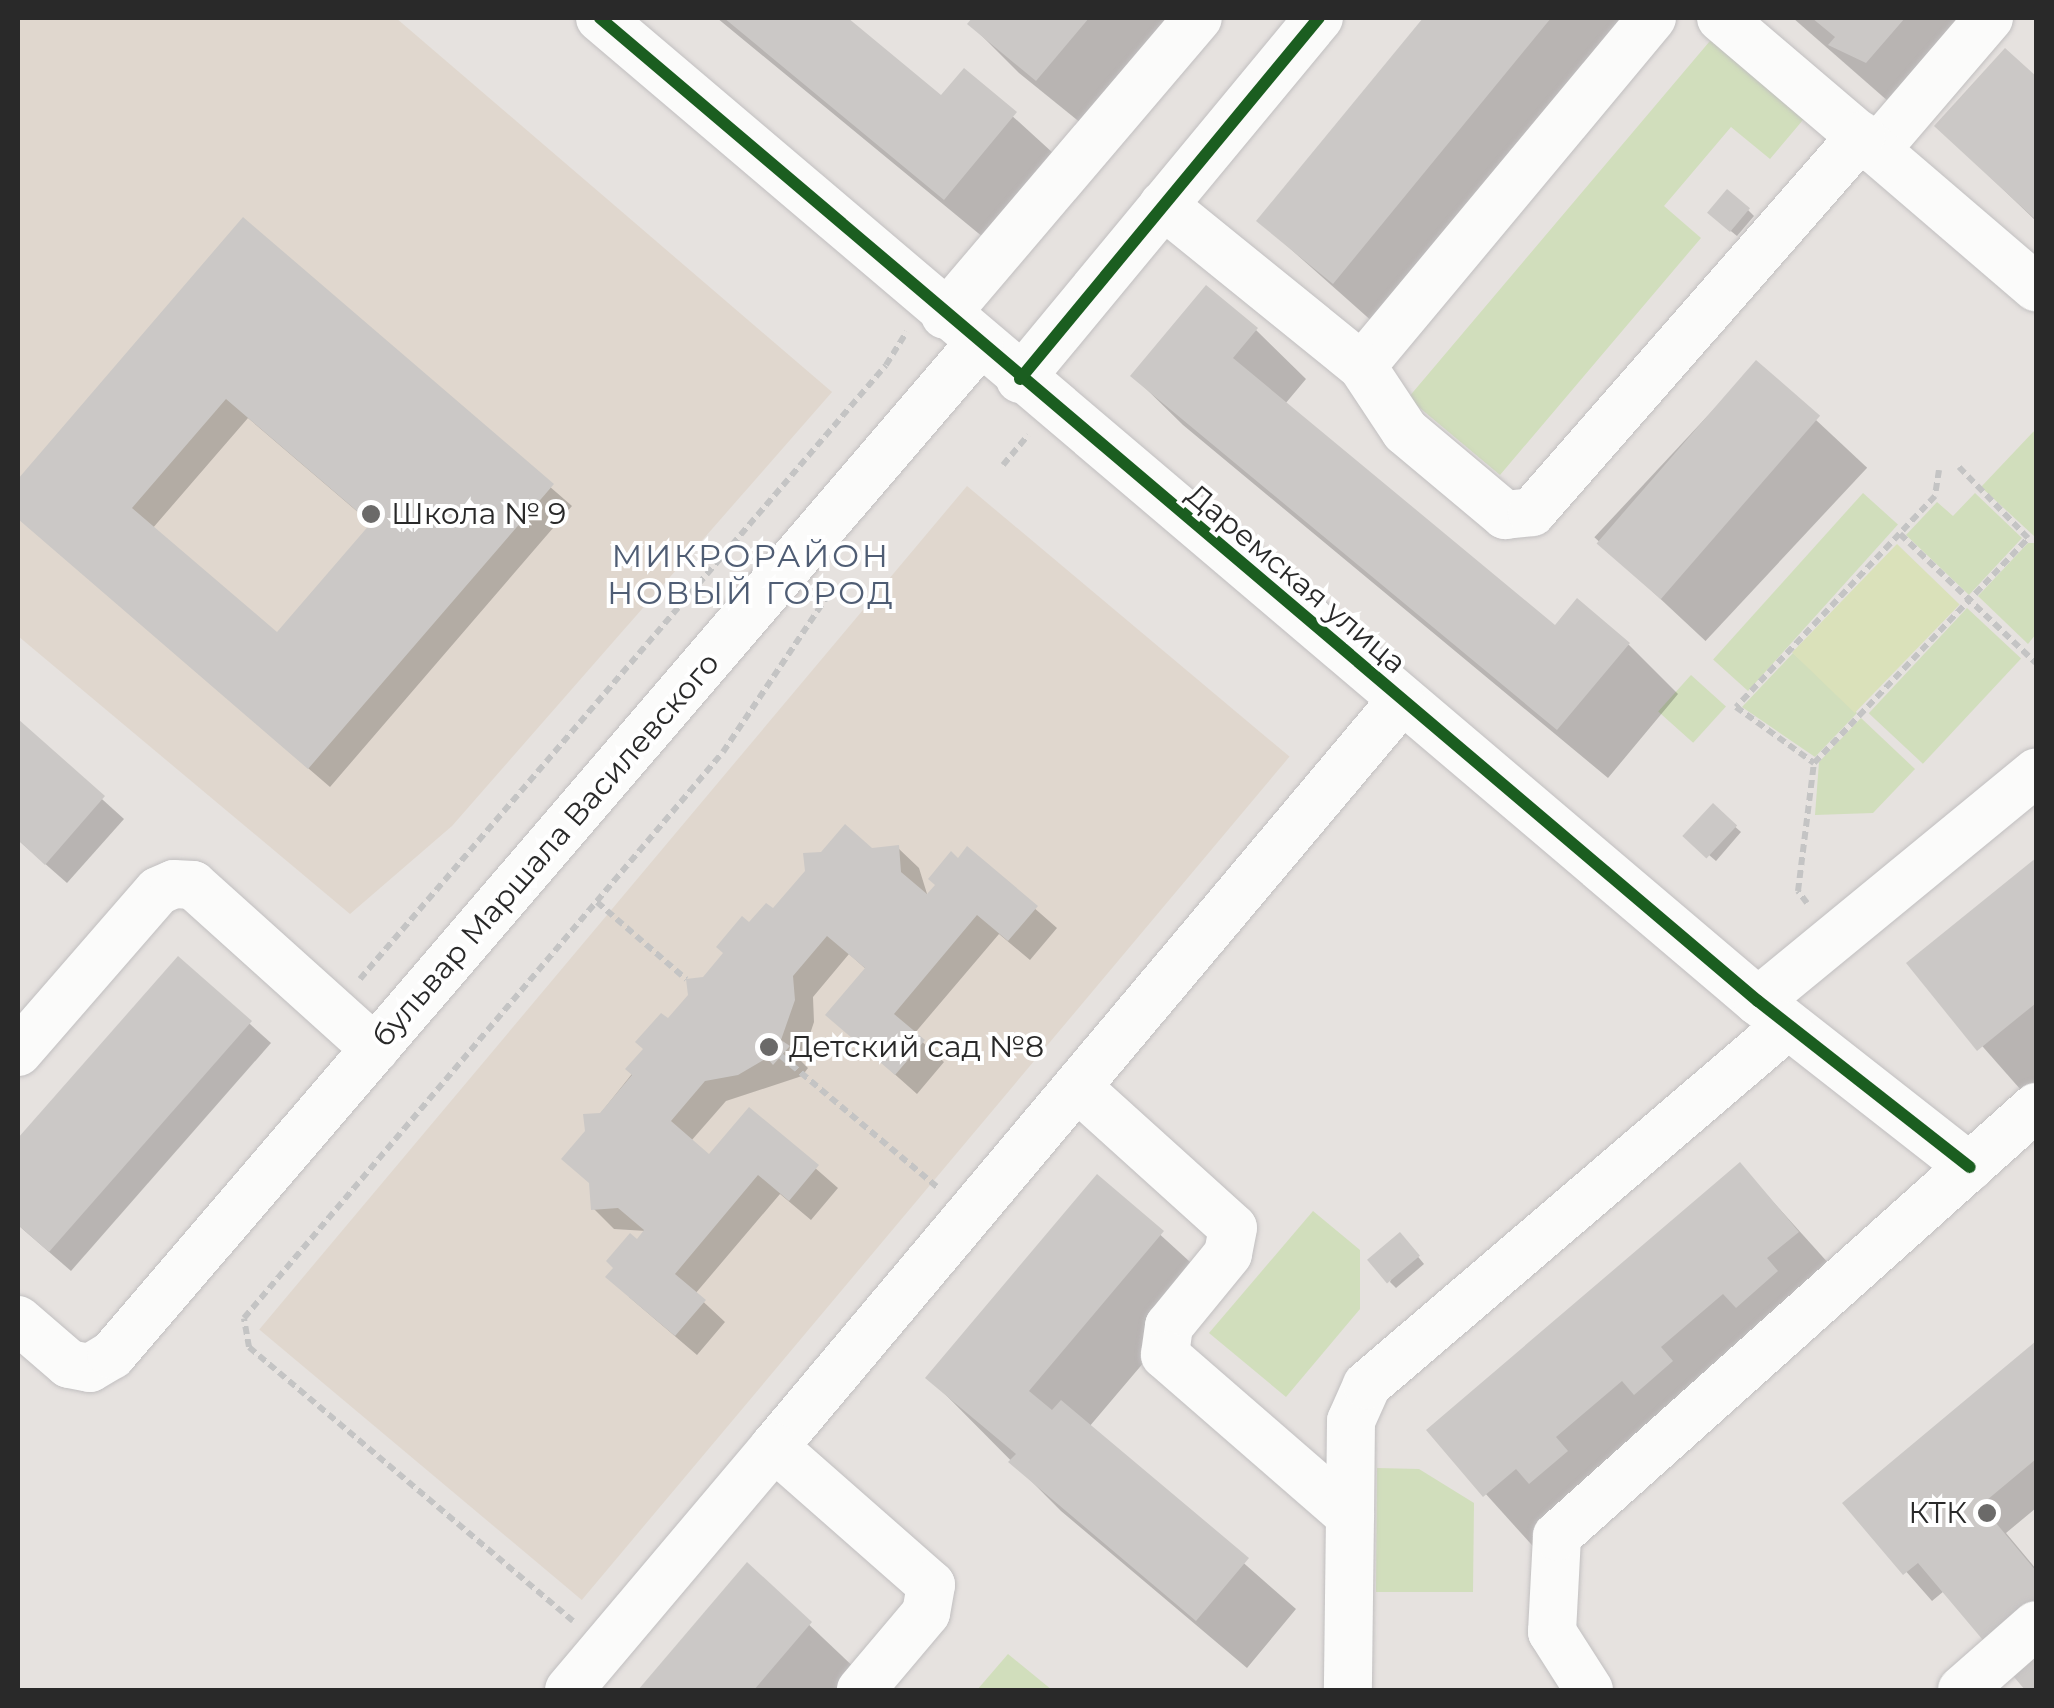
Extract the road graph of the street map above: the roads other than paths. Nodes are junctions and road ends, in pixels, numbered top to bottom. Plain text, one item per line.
1 (600, 18) edge
2 (1198, 18) edge
3 (1318, 18) edge
4 (1652, 18) edge
5 (1721, 18) edge
6 (1989, 18) edge
7 (1868, 143) junction
8 (1163, 205) junction
9 (2036, 287) edge
10 (946, 327) junction
11 (1362, 366) junction
12 (1020, 379) junction
13 (1401, 700) junction
14 (2036, 773) edge
15 (1772, 1014) junction
16 (375, 1049) junction
17 (18, 1052) edge
18 (1076, 1087) junction
19 (2036, 1107) edge
20 (1970, 1167) junction
21 (18, 1320) edge
22 (774, 1447) junction
23 (1350, 1516) junction
24 (2036, 1625) edge
25 (569, 1690) edge
26 (860, 1690) edge
27 (1348, 1690) edge
28 (1590, 1690) edge
29 (1962, 1690) edge

1 - 10 street, Даремская улица
2 - 10 street, бульвар Маршала Василевского
3 - 8 street
4 - 11 street
5 - 7 street
6 - 7 street
7 - 9 street
7 - 11 street
8 - 11 street
8 - 12 street
10 - 12 street, Даремская улица
10 - 16 street, бульвар Маршала Василевского
12 - 13 street, Даремская улица
13 - 15 street, Даремская улица
13 - 18 street
14 - 15 street
15 - 20 street, Даремская улица
15 - 23 street
16 - 17 street
16 - 21 street, бульвар Маршала Василевского
18 - 22 street
18 - 23 street
19 - 20 street
20 - 28 street
22 - 25 street
22 - 26 street
23 - 27 street
24 - 29 street

